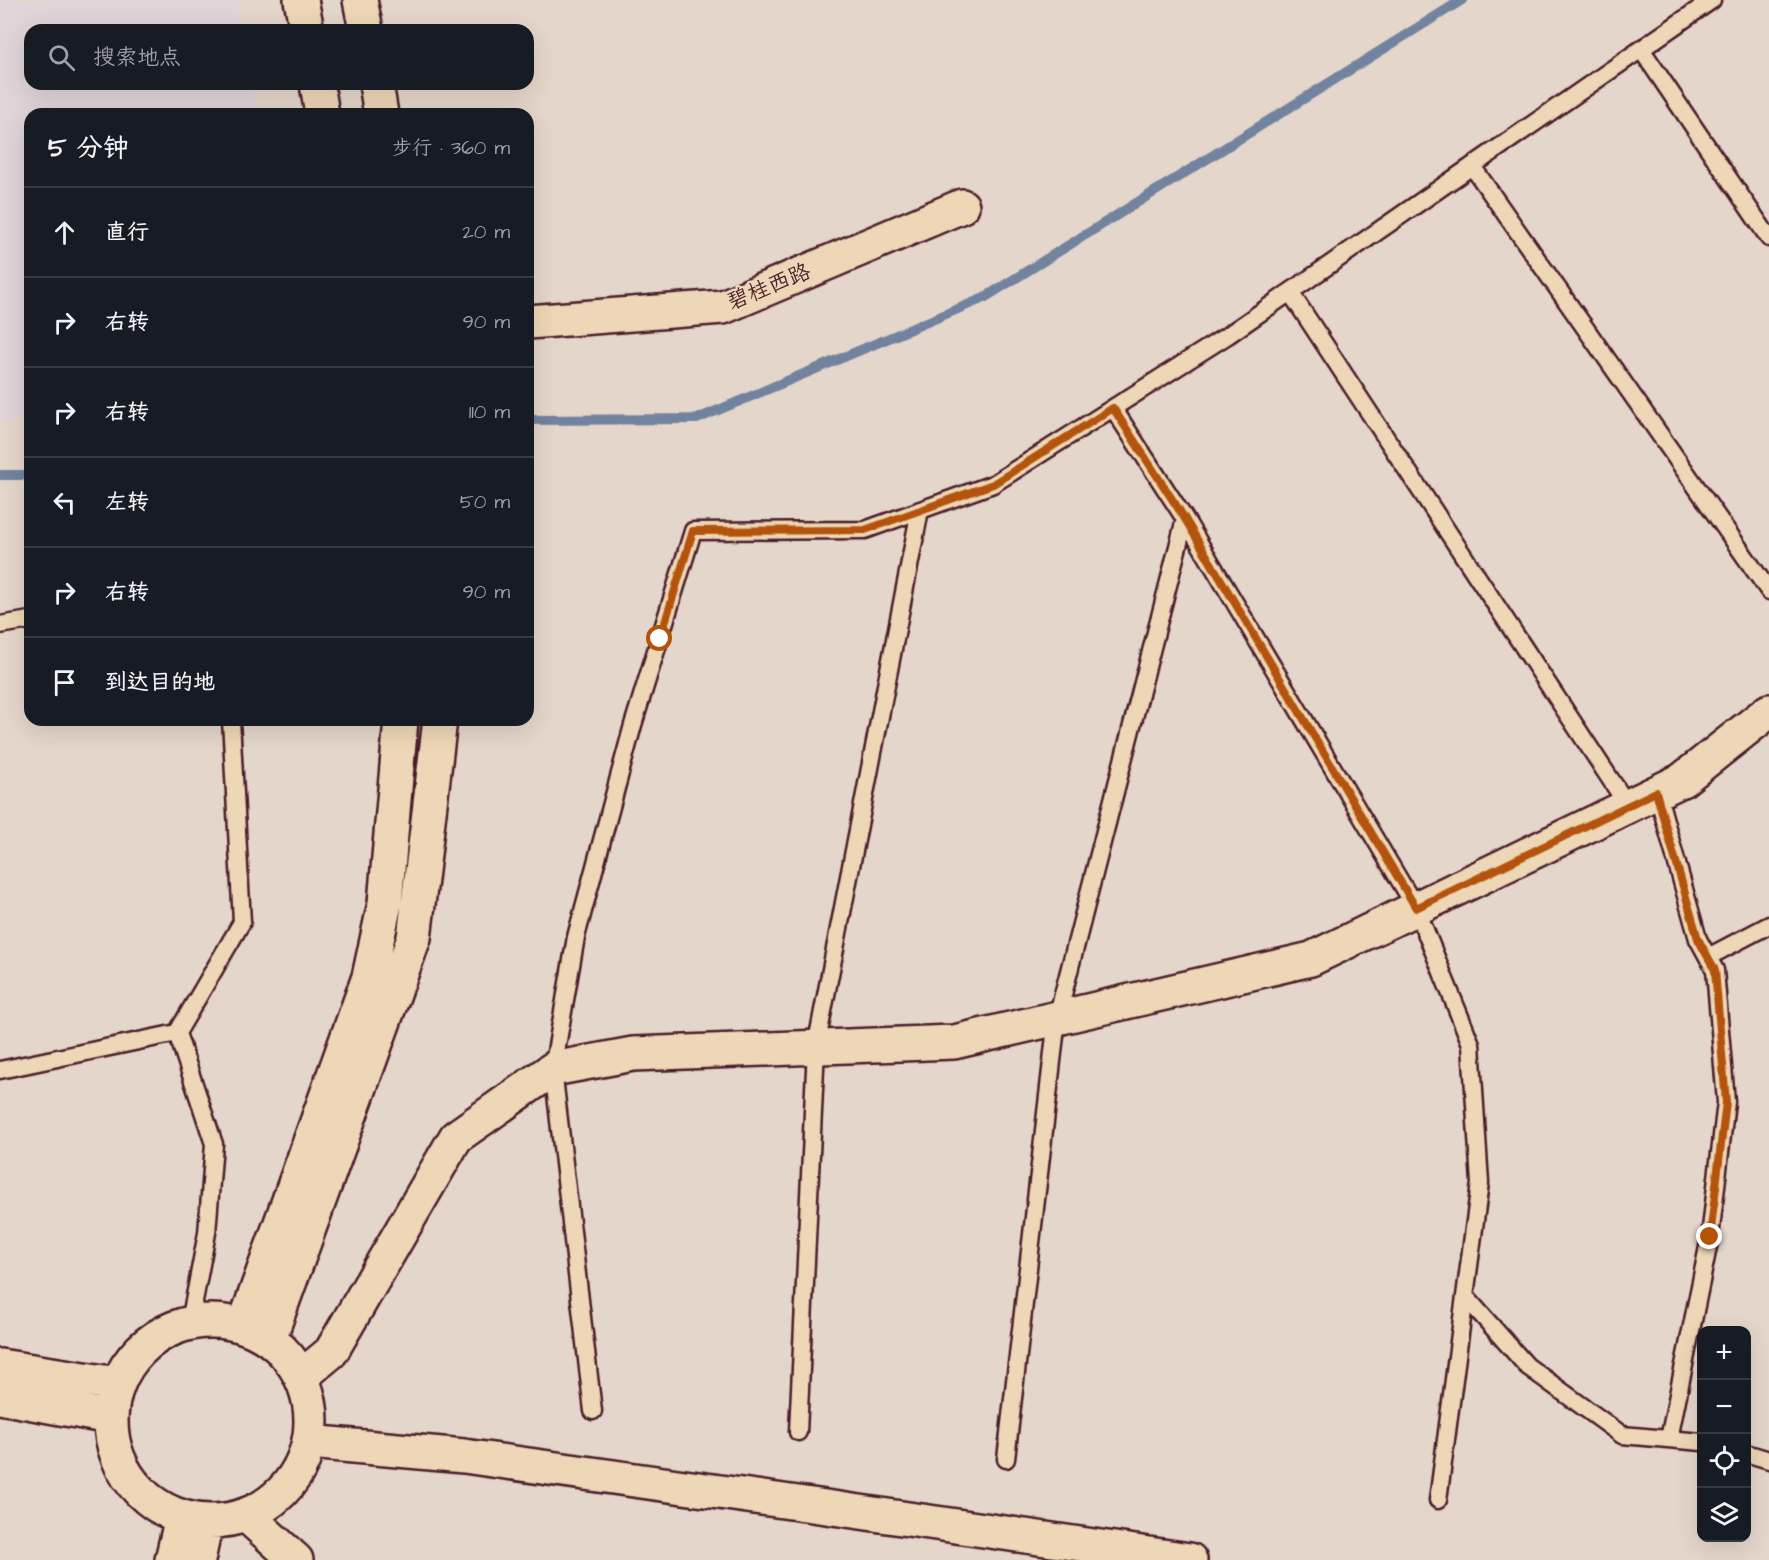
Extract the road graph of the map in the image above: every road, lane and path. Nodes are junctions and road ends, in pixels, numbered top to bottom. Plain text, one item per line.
1 (301, 0) edge
2 (360, 0) edge
3 (1712, 0) edge
4 (306, 24) edge
5 (365, 24) edge
6 (1641, 49) junction
7 (318, 90) edge
8 (377, 90) edge
9 (321, 108) edge
10 (380, 108) edge
11 (1472, 166) junction
12 (962, 206) dead end
13 (1769, 238) edge
14 (1290, 292) junction
15 (534, 322) edge
16 (1113, 408) junction
17 (920, 510) junction
18 (1185, 519) junction
19 (1769, 591) edge
20 (24, 621) edge
21 (0, 625) edge
22 (1769, 711) edge
23 (231, 726) edge
24 (400, 726) edge
25 (439, 726) edge
26 (1656, 792) junction
27 (1628, 806) junction
28 (1416, 908) junction
29 (1769, 925) edge
30 (1708, 957) junction
31 (1057, 1018) junction
32 (177, 1034) junction
33 (816, 1047) junction
34 (552, 1069) junction
35 (0, 1070) edge
36 (1465, 1296) junction
37 (190, 1322) junction
38 (257, 1332) junction
39 (0, 1366) edge
40 (301, 1377) junction
41 (117, 1384) junction
42 (0, 1397) edge
43 (593, 1411) dead end
44 (110, 1417) junction
45 (798, 1432) dead end
46 (1669, 1439) junction
47 (309, 1442) junction
48 (1697, 1442) edge
49 (1751, 1455) edge
50 (1006, 1459) dead end
51 (1769, 1460) edge
52 (1438, 1500) dead end
53 (246, 1515) junction
54 (194, 1520) junction
55 (172, 1560) edge
56 (198, 1560) edge
57 (297, 1560) edge
58 (1190, 1560) edge

1 - 4 street
2 - 5 street
3 - 6 lane
6 - 11 lane
6 - 13 lane
7 - 9 street
8 - 10 street
11 - 14 lane
11 - 19 lane
12 - 15 street, 碧桂西路
14 - 16 lane
14 - 27 lane
16 - 17 lane
16 - 18 lane
17 - 33 lane
17 - 34 lane
18 - 28 lane
18 - 31 lane
20 - 21 lane
22 - 26 street
23 - 32 lane
24 - 38 street
25 - 38 street
26 - 27 street
26 - 30 lane
27 - 28 street
28 - 31 street
28 - 36 lane
29 - 30 lane
30 - 46 lane
31 - 33 street
31 - 50 lane
32 - 35 lane
32 - 37 lane
33 - 34 street
33 - 45 lane
34 - 40 street
34 - 43 lane
36 - 46 lane
36 - 52 lane
37 - 38 street
37 - 41 street
38 - 40 street
39 - 41 street
40 - 47 street
41 - 44 street
42 - 44 street
44 - 54 street
46 - 48 lane
47 - 53 street
47 - 58 street
49 - 51 lane
53 - 54 street
53 - 57 street
54 - 55 street
54 - 56 street

